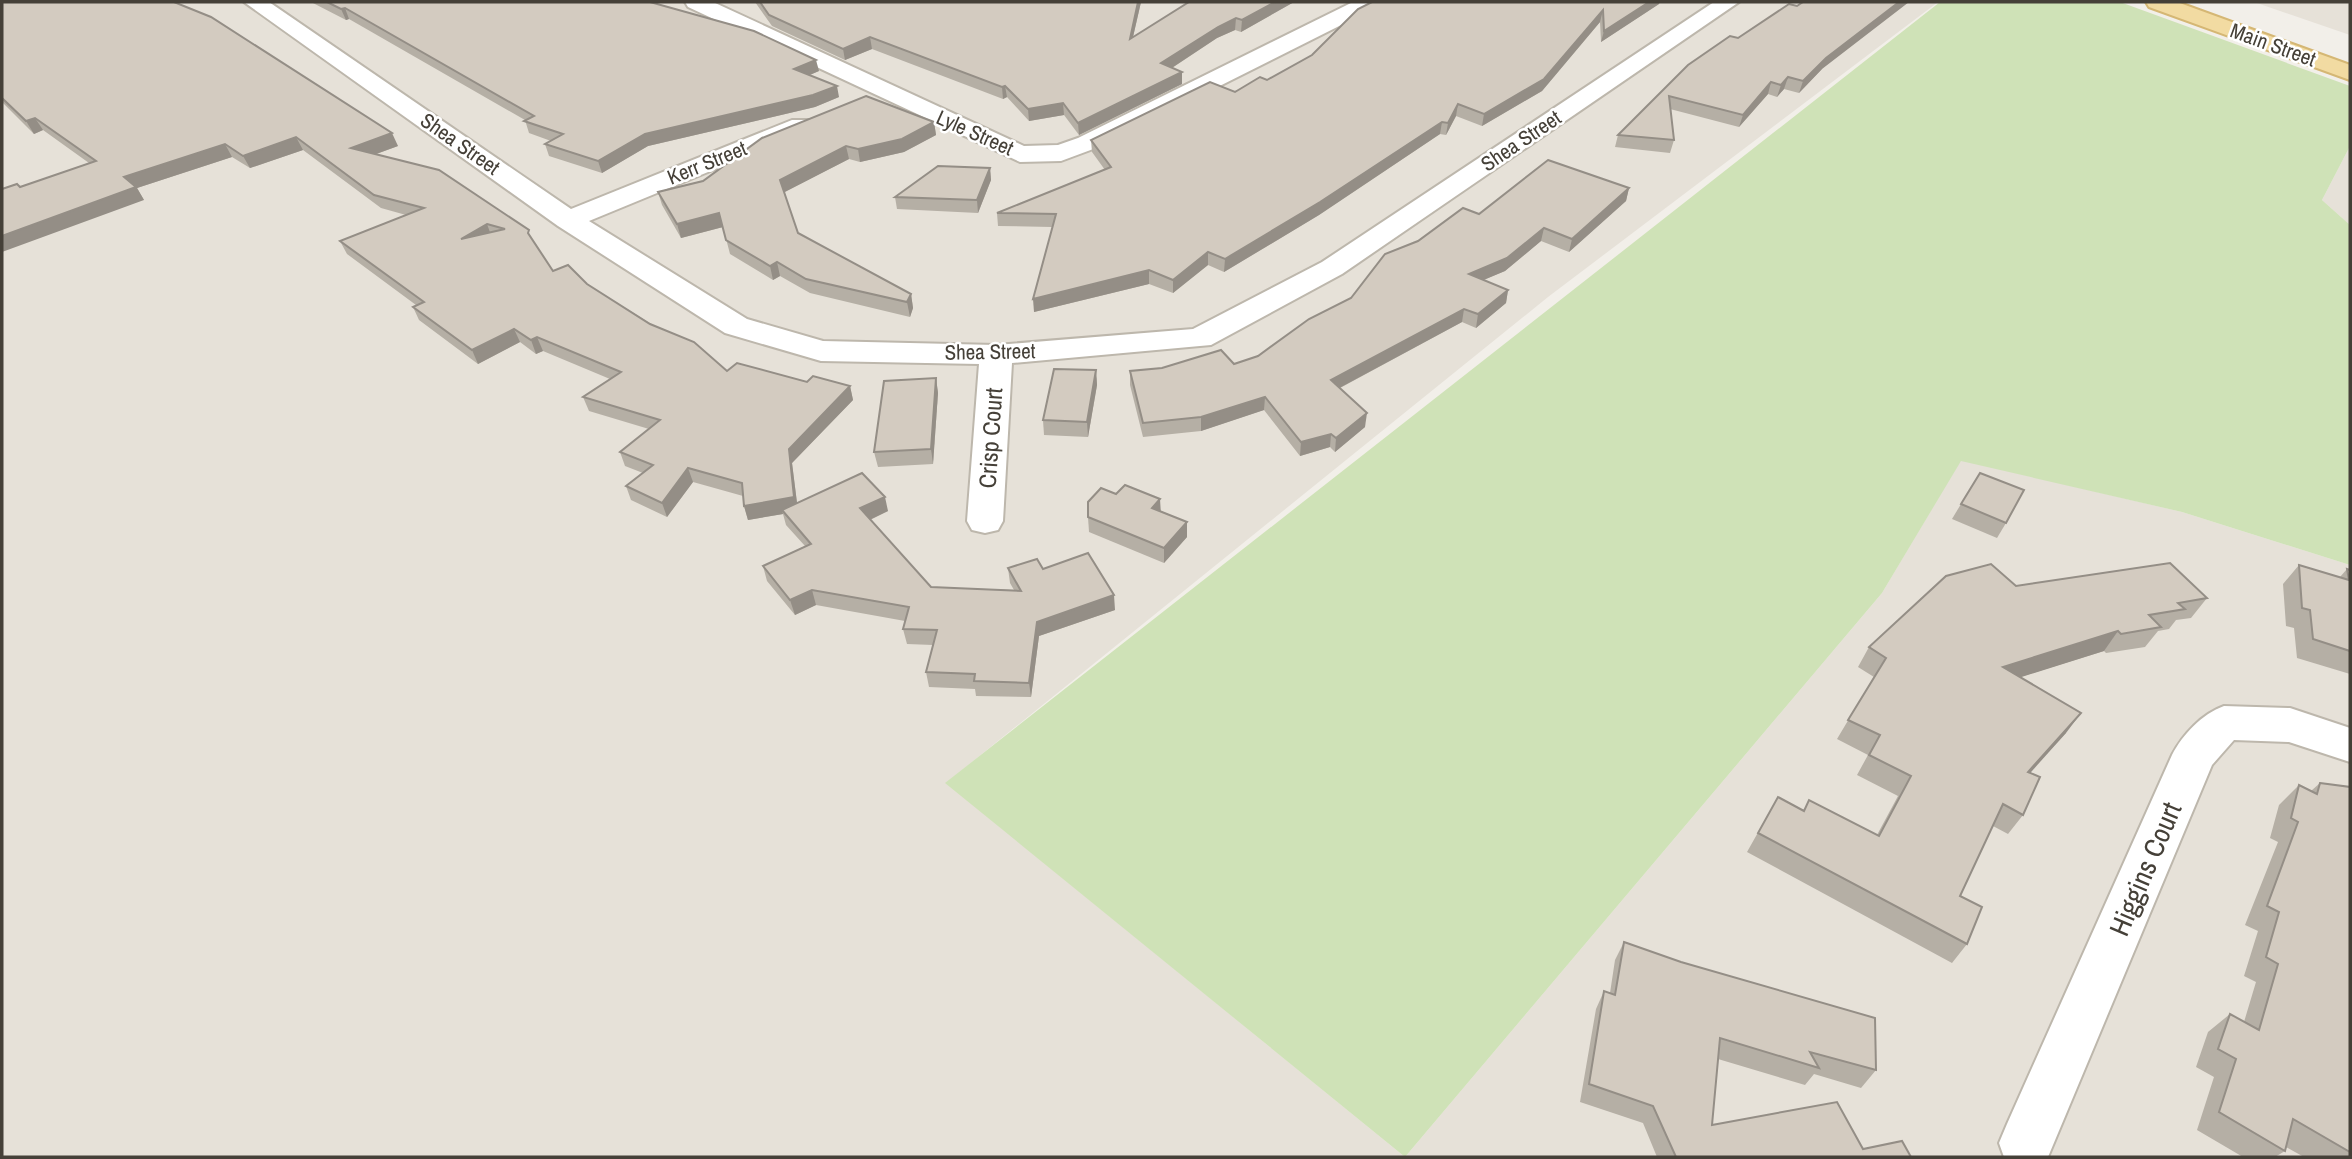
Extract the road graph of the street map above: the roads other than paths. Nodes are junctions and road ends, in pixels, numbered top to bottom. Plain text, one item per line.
1 (255, 2) edge
2 (696, 2) edge
3 (1369, 2) edge
4 (1728, 2) edge
5 (2157, 2) edge
6 (2350, 73) edge
7 (883, 91) junction
8 (1038, 153) junction
9 (1038, 181) dead end
10 (568, 220) junction
11 (996, 355) junction
12 (985, 521) dead end
13 (2350, 745) edge
14 (2026, 1143) dead end

1 - 10 street, Shea Street
2 - 7 street, Lyle Street
3 - 8 street, Lyle Street
4 - 11 street, Shea Street
5 - 6 main road, Main Street
7 - 8 street, Lyle Street
7 - 10 street, Kerr Street
8 - 9 street
10 - 11 street, Shea Street
11 - 12 street, Crisp Court
13 - 14 street, Higgins Court

